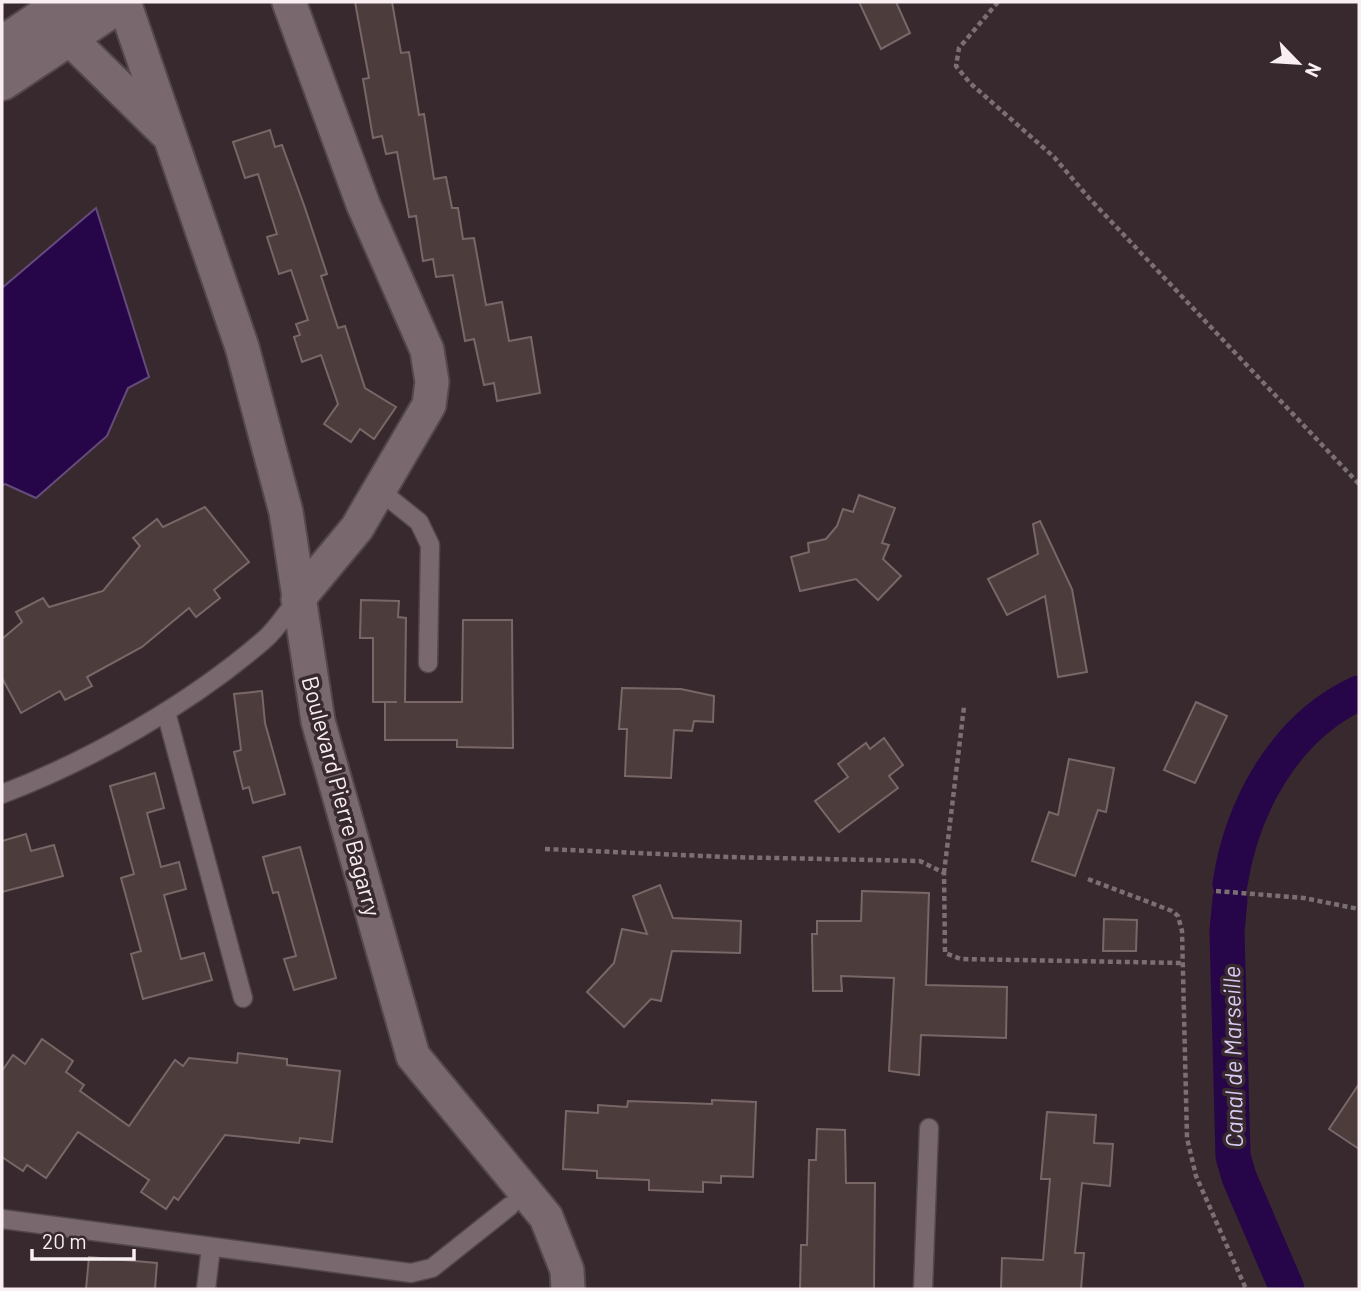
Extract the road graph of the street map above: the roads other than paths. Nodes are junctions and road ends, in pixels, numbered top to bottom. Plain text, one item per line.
1 (123, 2) edge
2 (289, 2) edge
3 (62, 17) edge
4 (2, 46) edge
5 (2, 81) edge
6 (171, 139) junction
7 (379, 490) junction
8 (298, 598) junction
9 (428, 663) dead end
10 (166, 712) junction
11 (2, 794) edge
12 (243, 998) dead end
13 (929, 1128) dead end
14 (510, 1206) dead end
15 (2, 1219) edge
16 (211, 1247) junction
17 (206, 1289) edge
18 (569, 1289) edge
19 (923, 1289) edge

1 - 3 street
1 - 6 street, Boulevard Pierre Bagarry
2 - 7 street
3 - 4 street
3 - 5 street
3 - 6 street, Boulevard Pierre Bagarry
6 - 8 street, Boulevard Pierre Bagarry
7 - 8 street
7 - 9 lane
8 - 10 lane
8 - 18 street, Boulevard Pierre Bagarry
10 - 11 lane
10 - 12 lane
13 - 19 lane
14 - 16 lane
15 - 16 lane
16 - 17 lane

